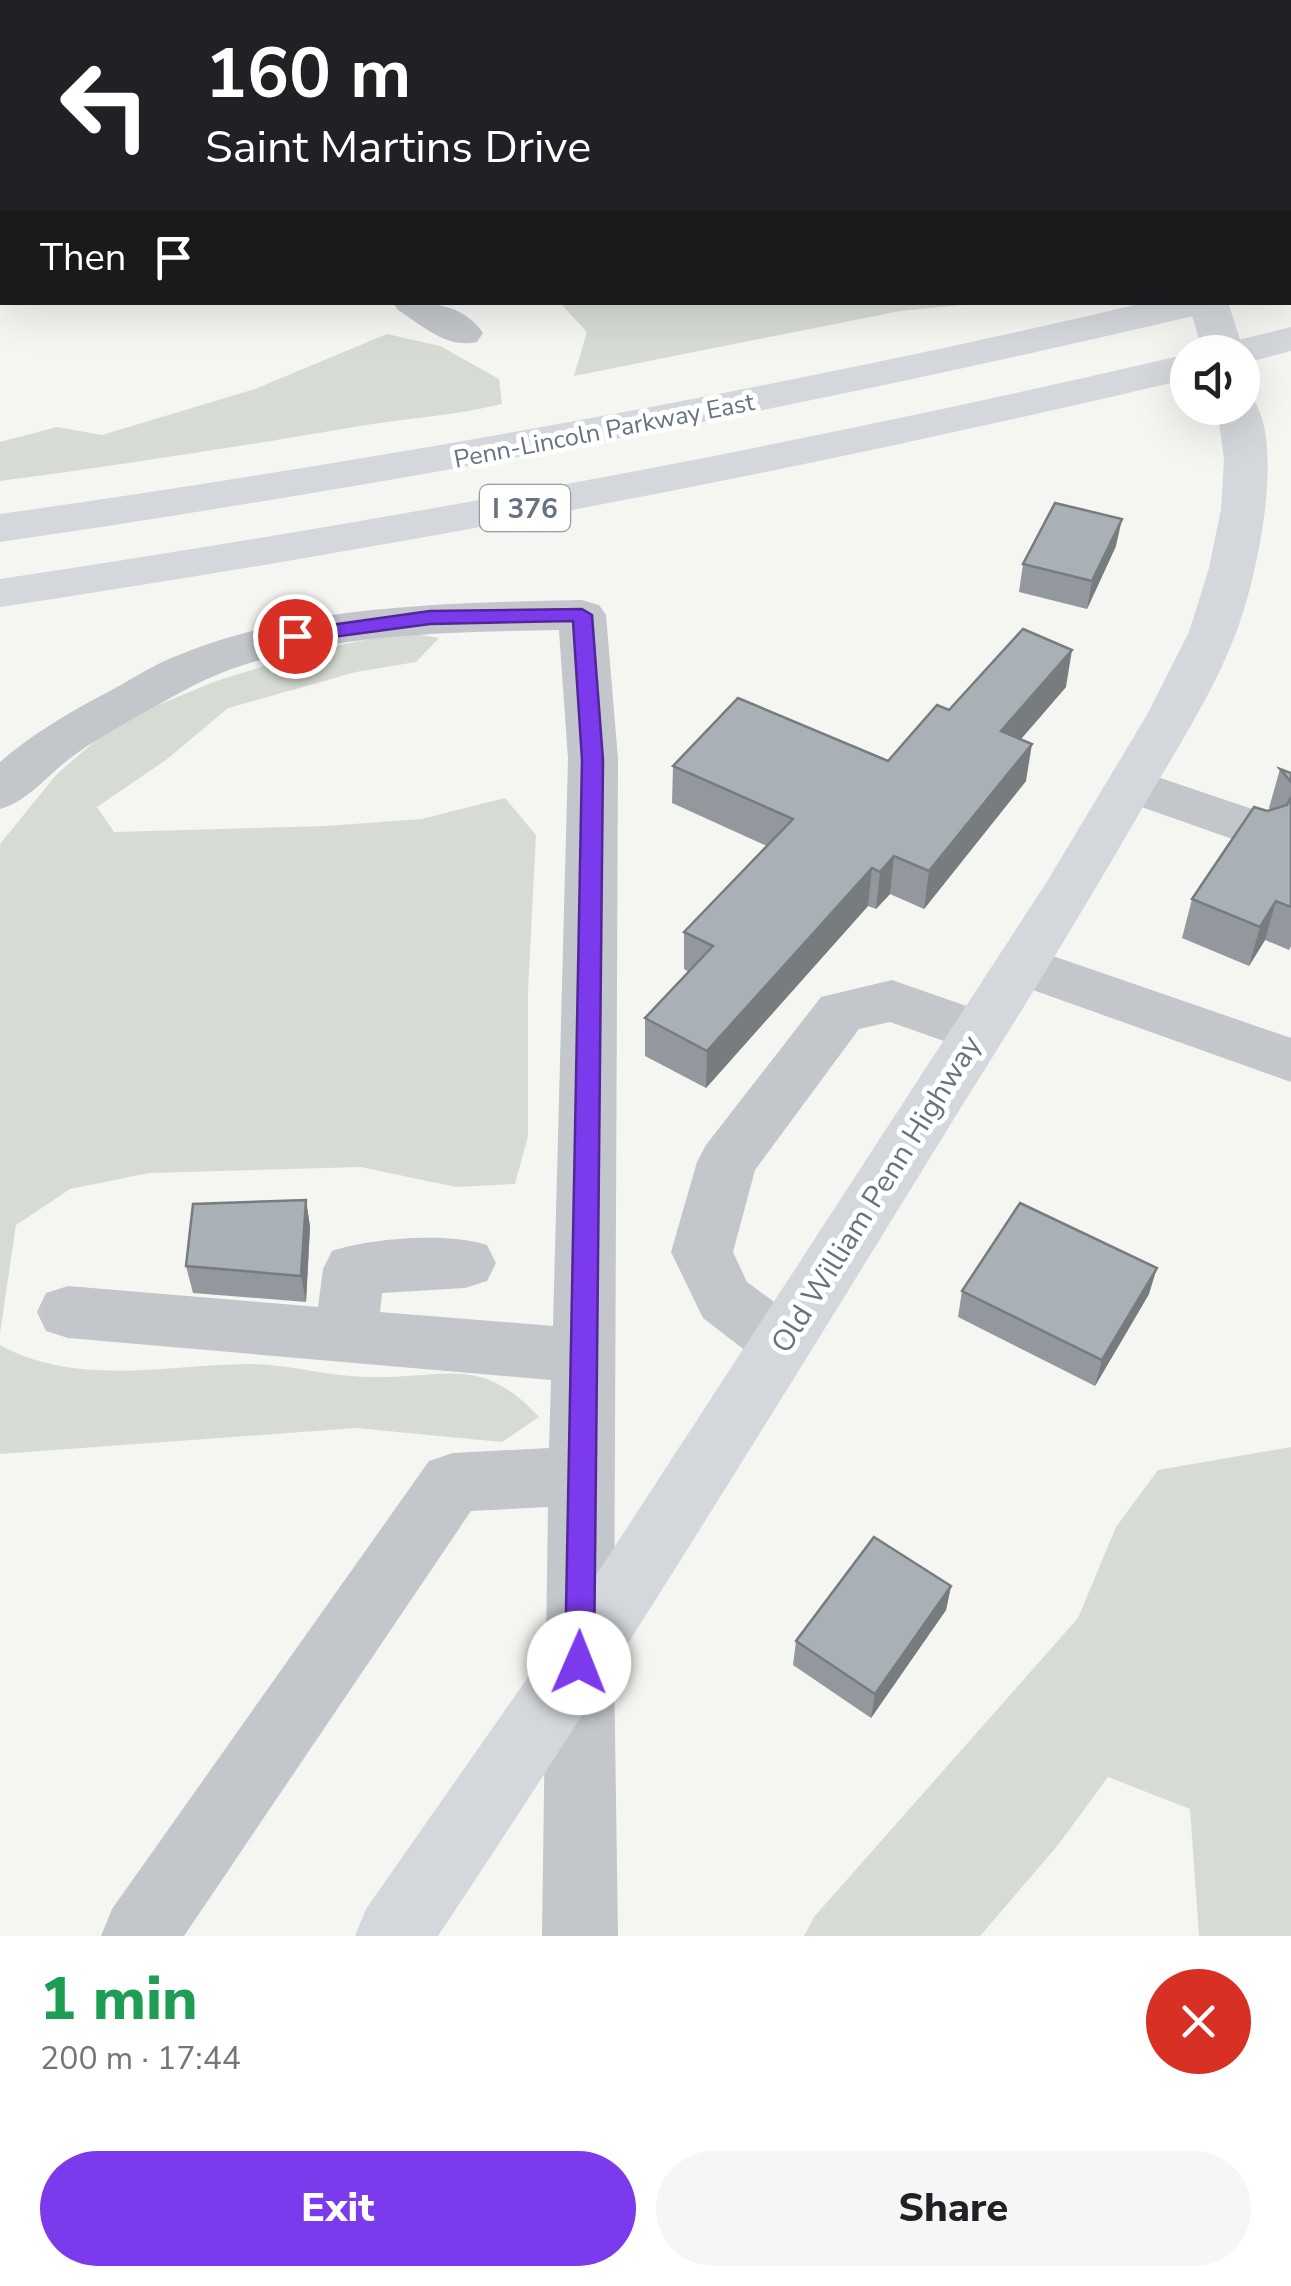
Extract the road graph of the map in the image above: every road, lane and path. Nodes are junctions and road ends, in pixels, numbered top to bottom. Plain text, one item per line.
1 (417, 305) edge
2 (1192, 305) edge
3 (1206, 305) edge
4 (463, 333) dead end
5 (1217, 335) edge
6 (1291, 339) edge
7 (1260, 347) edge
8 (1170, 370) edge
9 (1241, 425) edge
10 (0, 528) edge
11 (0, 593) edge
12 (1130, 785) junction
13 (0, 792) edge
14 (1255, 829) edge
15 (1021, 965) junction
16 (978, 1032) junction
17 (1291, 1060) edge
18 (465, 1264) dead end
19 (68, 1312) dead end
20 (346, 1336) junction
21 (782, 1343) junction
22 (584, 1356) junction
23 (582, 1476) junction
24 (579, 1663) junction
25 (139, 1936) edge
26 (392, 1936) edge
27 (580, 1936) edge

1 - 4 street
2 - 10 main road, Penn-Lincoln Parkway East / I 376
3 - 5 main road
6 - 7 main road
8 - 11 main road, I 376
9 - 12 main road, Old William Penn Highway
12 - 14 street
12 - 15 main road, Old William Penn Highway
13 - 22 street
15 - 16 main road, Old William Penn Highway
15 - 17 street
16 - 21 main road, Old William Penn Highway
16 - 21 street
18 - 20 street
19 - 20 street
20 - 22 street
21 - 24 main road, Old William Penn Highway
22 - 23 street
23 - 24 street
23 - 25 street
24 - 26 main road, Old William Penn Highway
24 - 27 street

